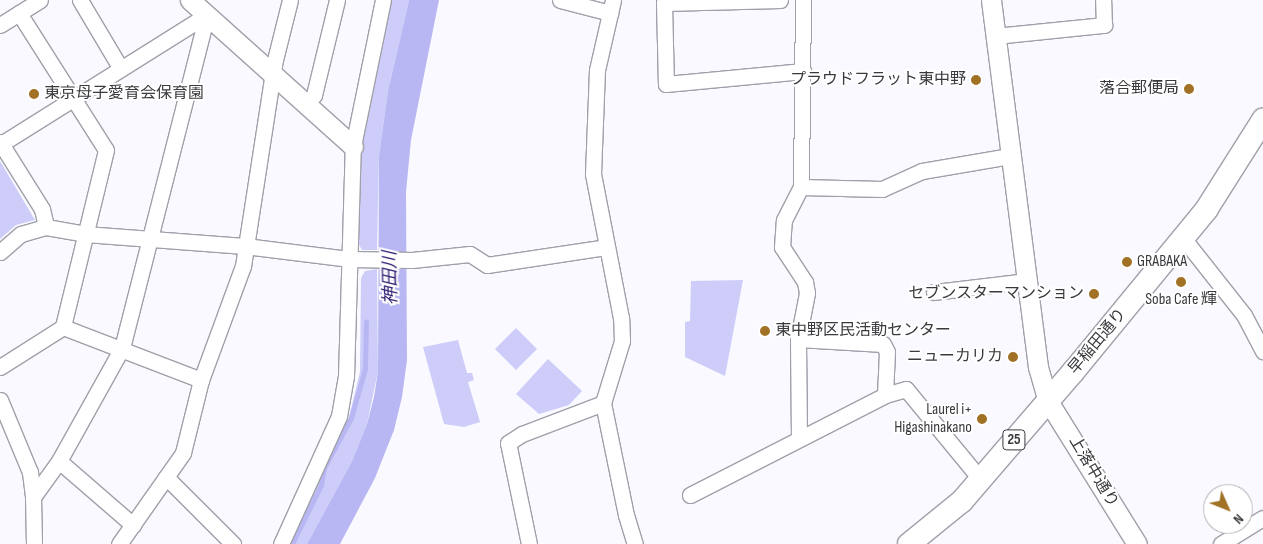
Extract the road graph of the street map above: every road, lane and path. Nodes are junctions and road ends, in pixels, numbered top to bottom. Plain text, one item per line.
1 (40, 0) edge
2 (80, 0) edge
3 (190, 0) edge
4 (290, 0) edge
5 (337, 0) edge
6 (383, 0) edge
7 (560, 0) edge
8 (780, 0) edge
9 (804, 0) edge
10 (991, 0) edge
11 (1103, 0) edge
12 (612, 6) edge
13 (19, 13) junction
14 (207, 15) junction
15 (0, 25) edge
16 (995, 36) junction
17 (121, 69) junction
18 (803, 71) junction
19 (273, 74) junction
20 (74, 99) junction
21 (306, 104) junction
22 (1263, 120) edge
23 (1, 143) edge
24 (353, 146) junction
25 (1010, 156) junction
26 (801, 187) junction
27 (46, 227) junction
28 (85, 234) junction
29 (150, 238) junction
30 (1184, 238) junction
31 (245, 246) junction
32 (606, 247) junction
33 (0, 252) edge
34 (350, 258) junction
35 (1026, 281) junction
36 (934, 292) dead end
37 (63, 327) junction
38 (798, 339) junction
39 (122, 348) junction
40 (1263, 351) edge
41 (0, 367) edge
42 (201, 380) junction
43 (885, 395) junction
44 (0, 400) edge
45 (1048, 401) junction
46 (603, 403) junction
47 (799, 438) junction
48 (59, 461) junction
49 (166, 477) junction
50 (982, 480) junction
51 (690, 494) dead end
52 (34, 497) junction
53 (1263, 518) edge
54 (133, 526) junction
55 (34, 544) edge
56 (120, 544) edge
57 (233, 544) edge
58 (281, 544) edge
59 (529, 544) edge
60 (635, 544) edge
61 (909, 544) edge
62 (1137, 544) edge
63 (1221, 544) edge

1 - 13 street
2 - 17 street
3 - 14 street
4 - 19 street
5 - 21 street
6 - 24 street
7 - 12 street
8 - 18 street
9 - 18 street
10 - 16 street, 上落中通り
11 - 16 street
12 - 32 street
13 - 15 street
13 - 20 street
14 - 17 street
14 - 19 street
14 - 29 street
16 - 25 street, 上落中通り
17 - 20 street
18 - 26 street
19 - 21 street
19 - 31 street
20 - 23 street
20 - 28 street
21 - 24 street
22 - 30 main road, 早稲田通り / 25
23 - 27 street
24 - 34 street
25 - 26 street
25 - 35 street, 上落中通り
26 - 38 street
27 - 28 street
27 - 33 street
28 - 29 street
28 - 37 street
29 - 31 street
29 - 39 street
30 - 40 street
30 - 45 main road, 早稲田通り / 25
31 - 34 street
31 - 42 street
32 - 34 street
32 - 46 street
34 - 58 street
35 - 36 street
35 - 45 street, 上落中通り
37 - 39 street
37 - 41 street
38 - 43 street
38 - 47 street
39 - 42 street
39 - 48 street
42 - 49 street
43 - 47 street
43 - 50 street
44 - 52 street
45 - 50 main road, 早稲田通り / 25
45 - 62 street, 上落中通り
46 - 59 street
46 - 60 street
47 - 51 street
48 - 52 street
48 - 54 street
49 - 54 street
49 - 57 street
50 - 61 main road, 早稲田通り / 25
52 - 55 street
53 - 63 street
54 - 56 street

